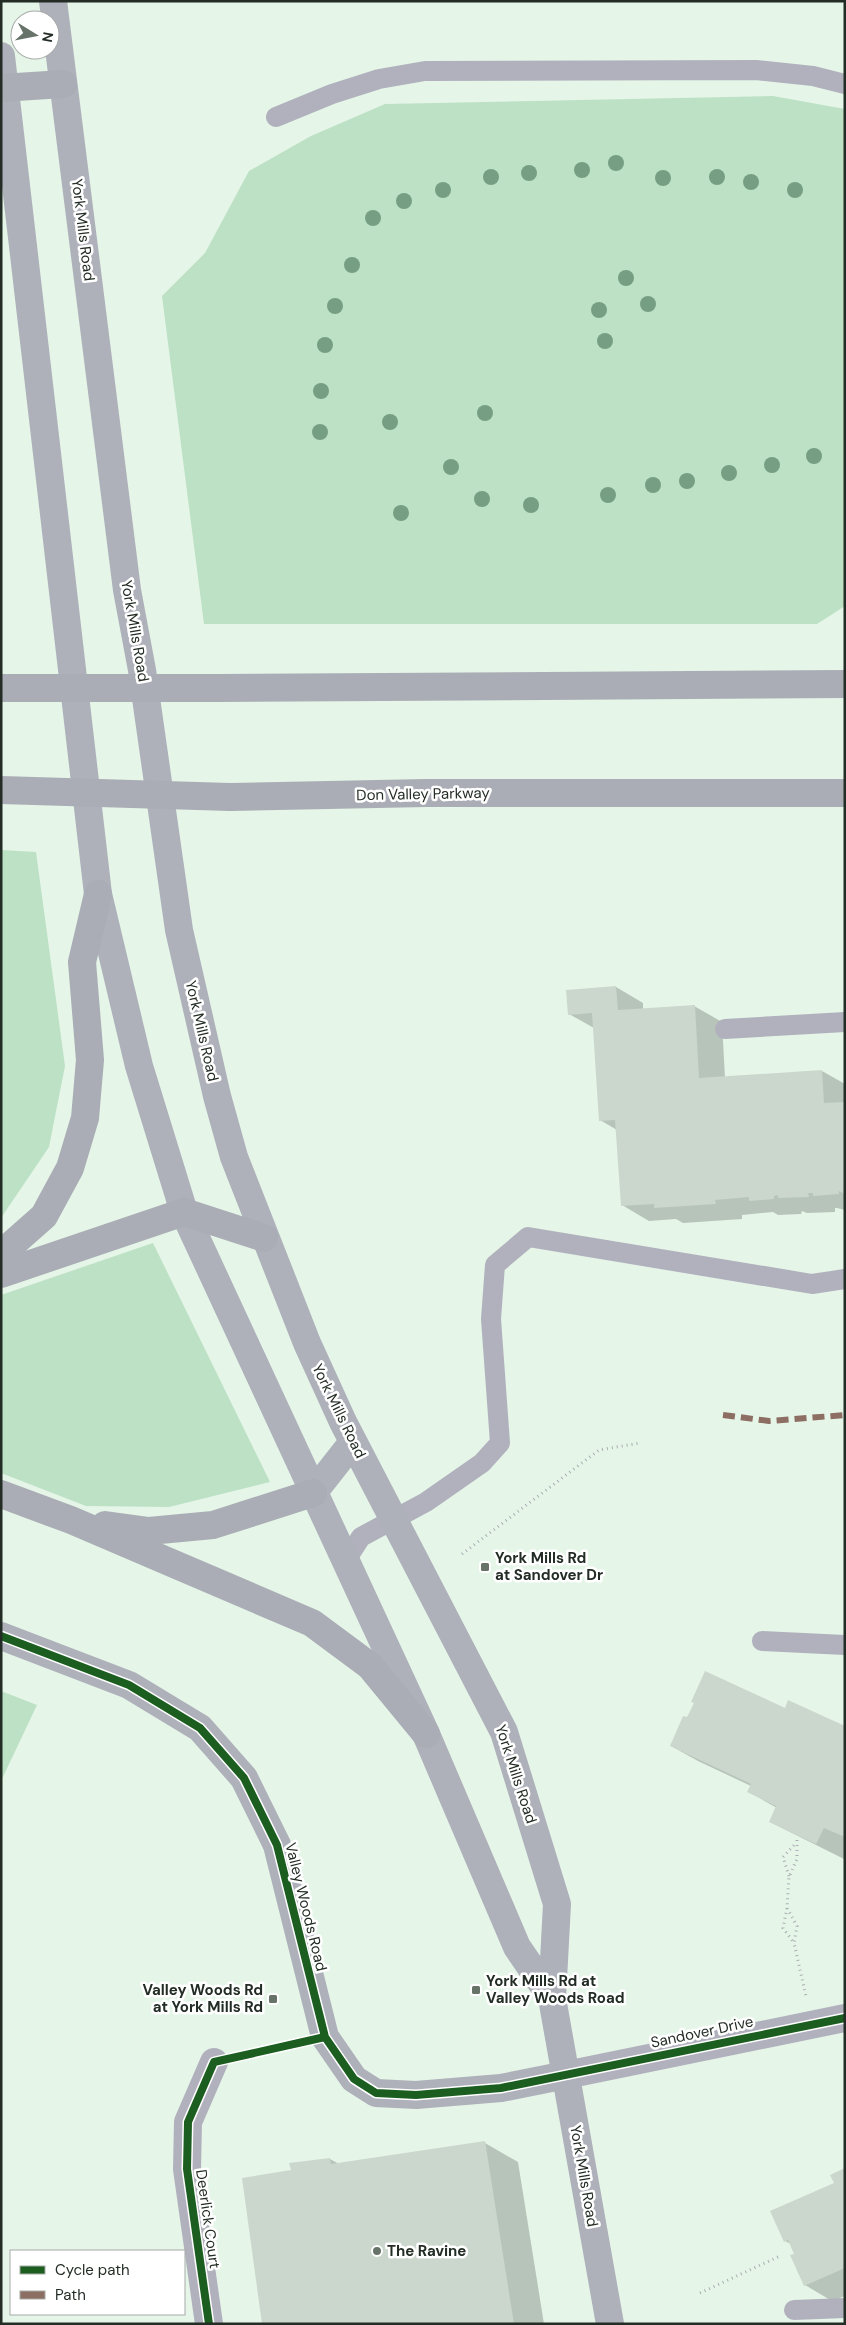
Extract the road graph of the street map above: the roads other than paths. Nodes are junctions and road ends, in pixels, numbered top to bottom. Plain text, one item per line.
1 (53, 1) edge
2 (1, 56) edge
3 (62, 84) junction
4 (845, 84) edge
5 (2, 89) edge
6 (276, 117) dead end
7 (845, 684) edge
8 (1, 688) edge
9 (1, 790) edge
10 (845, 792) edge
11 (98, 894) junction
12 (845, 1022) edge
13 (725, 1029) dead end
14 (184, 1212) junction
15 (264, 1238) junction
16 (1, 1254) edge
17 (1, 1274) edge
18 (845, 1279) edge
19 (353, 1442) junction
20 (312, 1492) junction
21 (1, 1494) edge
22 (393, 1518) junction
23 (71, 1520) junction
24 (346, 1560) junction
25 (1, 1636) edge
26 (762, 1640) dead end
27 (845, 1645) edge
28 (426, 1734) junction
29 (552, 1998) junction
30 (845, 2018) edge
31 (214, 2062) dead end
32 (566, 2075) junction
33 (845, 2308) edge
34 (794, 2310) dead end
35 (209, 2324) edge
36 (610, 2324) edge

1 - 3 main road, York Mills Road
2 - 5 main road, York Mills Road
3 - 5 highway
3 - 15 main road, York Mills Road
4 - 6 lane
5 - 11 main road, York Mills Road
7 - 8 highway, bridge
9 - 10 highway, Don Valley Parkway, bridge
11 - 14 main road, York Mills Road
11 - 16 highway
12 - 13 lane
14 - 15 highway
14 - 17 highway
14 - 20 main road, York Mills Road
15 - 19 main road, York Mills Road
18 - 22 lane
19 - 20 main road
19 - 22 main road, York Mills Road
20 - 23 highway
20 - 24 main road, York Mills Road
21 - 23 highway
22 - 24 lane
22 - 29 main road, York Mills Road
23 - 28 highway
24 - 28 main road, York Mills Road
25 - 32 main road, Valley Woods Road
26 - 27 lane
28 - 29 main road, York Mills Road
29 - 32 main road, York Mills Road
30 - 32 street, Sandover Drive
31 - 35 street, Deerlick Court
32 - 36 main road, York Mills Road
33 - 34 lane

